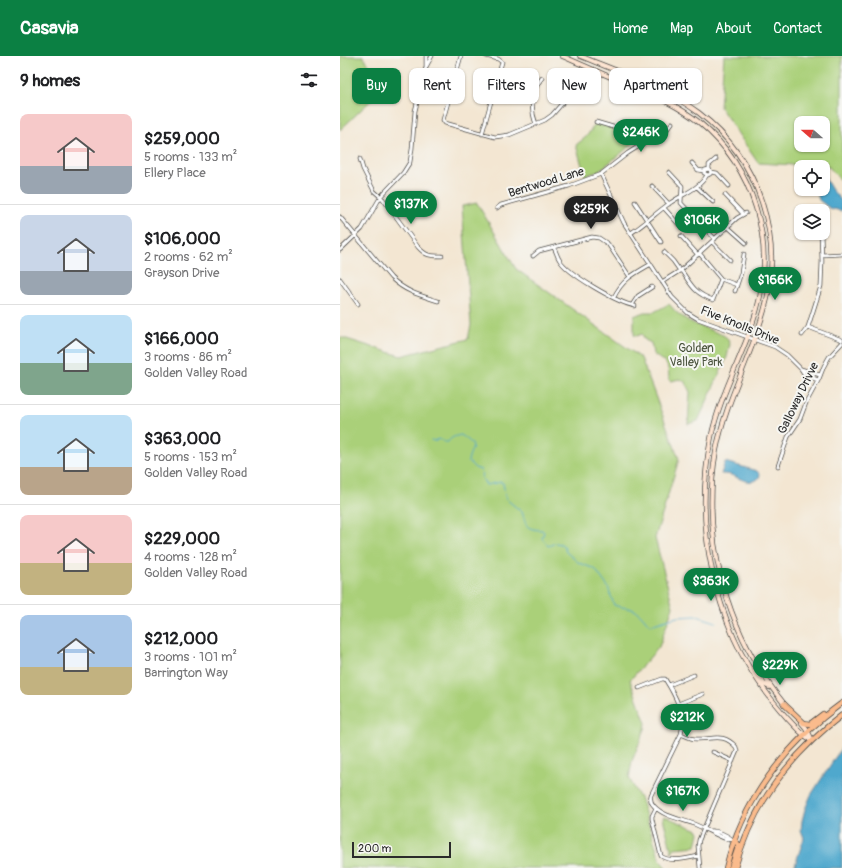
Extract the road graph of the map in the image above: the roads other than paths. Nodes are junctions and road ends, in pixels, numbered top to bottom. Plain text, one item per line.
1 (426, 56) edge
2 (432, 56) edge
3 (461, 56) edge
4 (486, 56) edge
5 (562, 56) edge
6 (580, 56) edge
7 (426, 67) joint
8 (458, 68) edge
9 (542, 78) dead end
10 (417, 104) edge
11 (448, 104) edge
12 (562, 104) edge
13 (596, 122) dead end
14 (672, 123) dead end
15 (536, 124) junction
16 (482, 134) junction
17 (639, 145) junction
18 (360, 159) dead end
19 (716, 159) dead end
20 (692, 163) dead end
21 (710, 170) junction
22 (669, 172) dead end
23 (704, 172) junction
24 (601, 174) junction
25 (707, 175) junction
26 (652, 186) dead end
27 (729, 186) dead end
28 (697, 187) junction
29 (725, 195) dead end
30 (381, 196) junction
31 (680, 196) junction
32 (635, 202) dead end
33 (713, 202) dead end
34 (669, 204) junction
35 (497, 208) dead end
36 (664, 208) junction
37 (709, 212) dead end
38 (340, 217) edge
39 (648, 222) junction
40 (681, 227) dead end
41 (727, 228) junction
42 (356, 234) junction
43 (631, 234) junction
44 (681, 236) dead end
45 (821, 240) edge
46 (713, 241) junction
47 (661, 242) dead end
48 (746, 243) dead end
49 (554, 248) junction
50 (340, 250) edge
51 (664, 252) dead end
52 (699, 254) junction
53 (744, 254) dead end
54 (842, 254) edge
55 (822, 255) junction
56 (442, 256) dead end
57 (533, 256) dead end
58 (730, 260) dead end
59 (651, 264) junction
60 (681, 270) junction
61 (630, 277) junction
62 (721, 279) junction
63 (340, 280) edge
64 (662, 282) junction
65 (737, 285) junction
66 (652, 287) dead end
67 (735, 291) dead end
68 (614, 297) junction
69 (438, 301) dead end
70 (358, 304) dead end
71 (808, 327) junction
72 (802, 335) dead end
73 (747, 337) junction
74 (754, 339) junction
75 (842, 342) edge
76 (801, 369) junction
77 (820, 375) junction
78 (818, 380) junction
79 (778, 466) dead end
80 (752, 672) junction
81 (694, 675) dead end
82 (668, 685) junction
83 (639, 688) dead end
84 (771, 688) junction
85 (703, 694) dead end
86 (842, 703) edge
87 (678, 704) junction
88 (784, 704) junction
89 (829, 713) junction
90 (842, 715) edge
91 (807, 732) junction
92 (681, 734) junction
93 (803, 736) junction
94 (812, 740) junction
95 (713, 752) dead end
96 (732, 761) junction
97 (656, 808) junction
98 (704, 829) junction
99 (733, 840) junction
100 (698, 856) junction
101 (700, 868) edge
102 (726, 868) edge
103 (731, 868) edge
104 (735, 868) edge

1 - 7 street
2 - 7 street
3 - 8 street
4 - 16 street
5 - 73 main road
6 - 74 main road
9 - 15 street
10 - 30 street
11 - 16 street
12 - 15 street
13 - 17 street
14 - 17 street, Bentwood Lane
15 - 16 street
17 - 24 street, Bentwood Lane
18 - 30 street
19 - 21 street
20 - 23 street
21 - 23 street
21 - 25 street
21 - 27 street
22 - 31 street
23 - 25 street
24 - 35 street, Bentwood Lane
24 - 43 street, Five Knolls Drive
25 - 28 street
26 - 34 street
28 - 31 street
28 - 33 street
29 - 41 street
30 - 42 street
30 - 56 street
31 - 34 street
31 - 46 street
32 - 39 street
34 - 36 street
36 - 39 street
36 - 40 street
37 - 41 street
38 - 42 street
39 - 43 street
39 - 47 street
41 - 46 street
41 - 48 street
42 - 50 street
42 - 69 street
43 - 59 street, Five Knolls Drive
44 - 52 street
45 - 55 street
46 - 52 street
46 - 58 street
49 - 57 street
49 - 61 street
49 - 68 street
51 - 60 street
52 - 60 street
52 - 62 street
53 - 65 street
54 - 55 street
55 - 71 street
59 - 61 street
59 - 64 street, Five Knolls Drive
60 - 62 street
60 - 64 street
61 - 68 street
62 - 65 street
63 - 70 street
64 - 73 street, Five Knolls Drive
65 - 67 street
66 - 68 street
71 - 72 street
71 - 75 street
73 - 74 street, Five Knolls Drive
73 - 80 main road
74 - 76 street, Five Knolls Drive
74 - 84 main road
75 - 77 street, Galloway Drivve
76 - 77 street
76 - 78 street, Five Knolls Drive
77 - 78 street, Galloway Drivve
78 - 79 street, Galloway Drivve
80 - 84 main road
80 - 93 main road
81 - 82 street
82 - 83 street
82 - 87 street
84 - 88 main road
85 - 87 street
86 - 89 main road
87 - 92 street
88 - 89 main road
88 - 91 main road
89 - 91 main road
90 - 94 main road
91 - 93 main road
91 - 94 main road
92 - 96 street
92 - 97 street
93 - 94 main road
93 - 99 main road
94 - 104 main road
95 - 96 street
96 - 98 street
97 - 98 street
97 - 100 street
98 - 99 street
98 - 100 street
99 - 102 main road
99 - 103 main road
100 - 101 street

